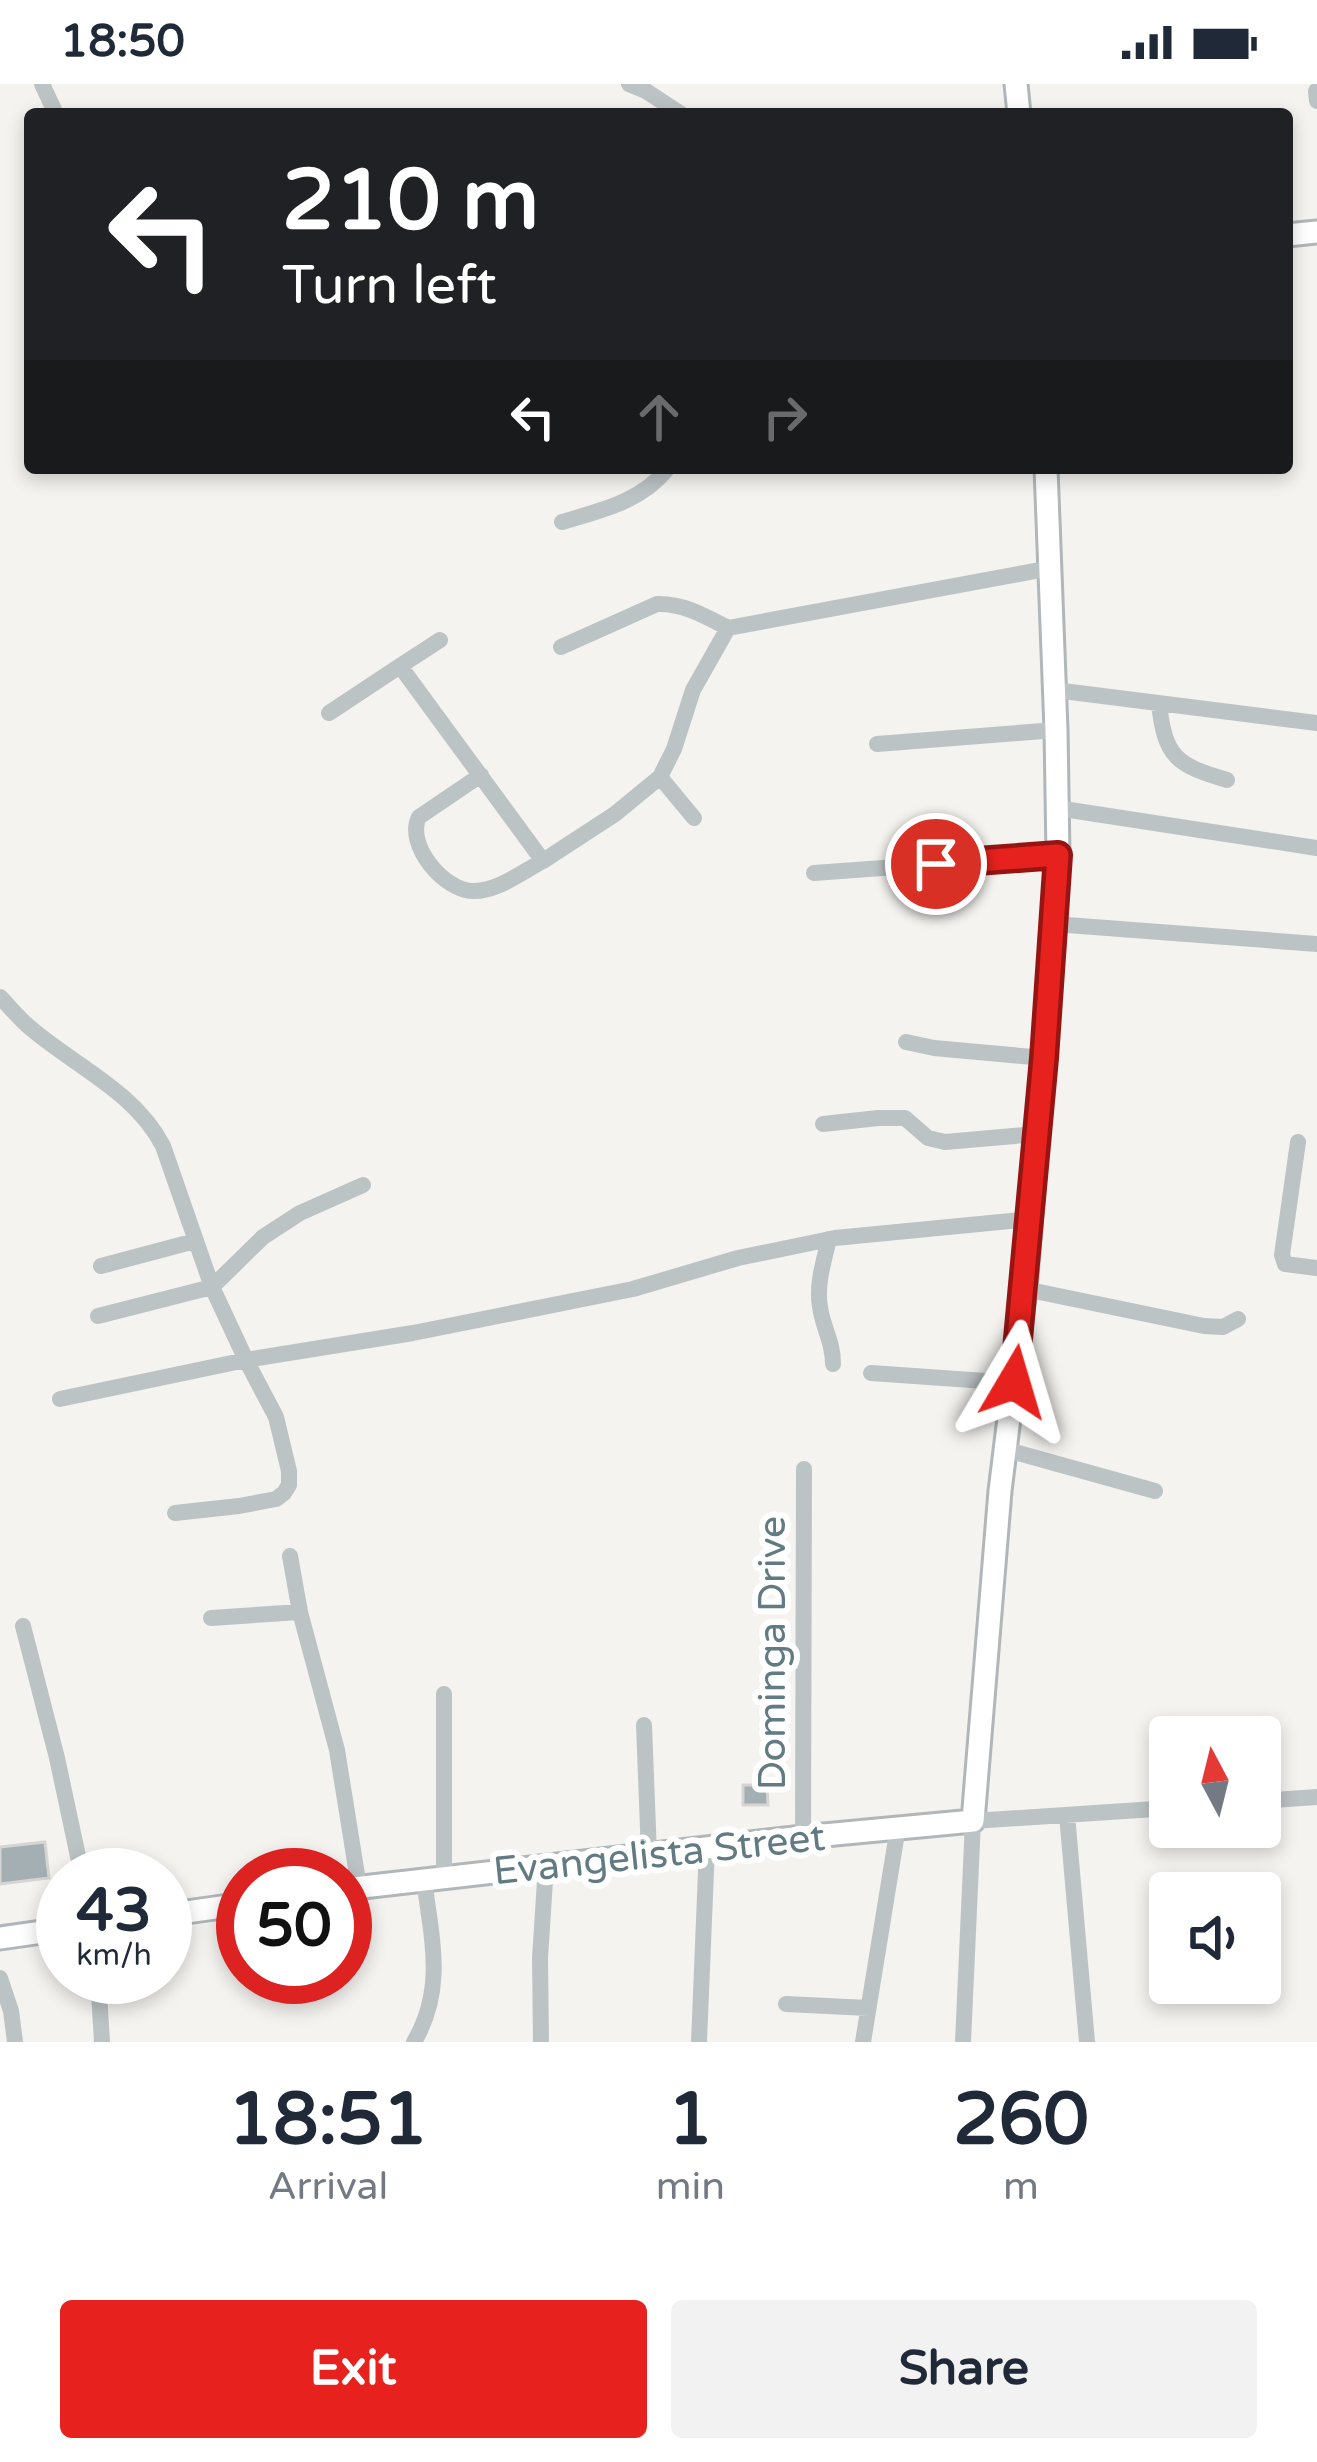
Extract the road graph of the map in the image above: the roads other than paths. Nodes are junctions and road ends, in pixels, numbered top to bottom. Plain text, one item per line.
1 (629, 84) edge
2 (1316, 91) edge
3 (1317, 100) edge
4 (672, 108) edge
5 (663, 474) edge
6 (1046, 474) edge
7 (562, 522) dead end
8 (1052, 568) junction
9 (728, 628) junction
10 (440, 640) dead end
11 (561, 647) dead end
12 (400, 666) junction
13 (1055, 690) junction
14 (1159, 704) junction
15 (329, 712) dead end
16 (1317, 722) edge
17 (1056, 730) junction
18 (878, 744) dead end
19 (481, 775) junction
20 (661, 777) junction
21 (1227, 780) dead end
22 (1058, 808) junction
23 (694, 818) dead end
24 (1317, 848) edge
25 (1058, 855) junction
26 (543, 861) junction
27 (814, 873) dead end
28 (1054, 925) junction
29 (1317, 944) edge
30 (0, 997) edge
31 (906, 1042) dead end
32 (1044, 1058) junction
33 (824, 1124) dead end
34 (1037, 1134) junction
35 (1298, 1142) dead end
36 (363, 1186) dead end
37 (1030, 1219) junction
38 (829, 1239) junction
39 (195, 1241) junction
40 (101, 1266) dead end
41 (1317, 1268) edge
42 (212, 1287) junction
43 (1025, 1288) junction
44 (98, 1316) dead end
45 (1238, 1319) dead end
46 (246, 1360) junction
47 (833, 1364) dead end
48 (871, 1373) dead end
49 (1014, 1382) junction
50 (60, 1399) dead end
51 (1004, 1449) junction
52 (804, 1469) dead end
53 (1155, 1491) dead end
54 (175, 1513) dead end
55 (290, 1556) dead end
56 (300, 1612) junction
57 (211, 1618) dead end
58 (23, 1626) dead end
59 (445, 1694) dead end
60 (644, 1725) dead end
61 (1317, 1797) edge
62 (1281, 1800) edge
63 (1149, 1809) edge
64 (1067, 1815) junction
65 (974, 1822) junction
66 (898, 1827) junction
67 (803, 1837) junction
68 (707, 1847) junction
69 (76, 1848) edge
70 (348, 1848) edge
71 (649, 1854) junction
72 (546, 1865) junction
73 (434, 1878) junction
74 (372, 1886) edge
75 (36, 1933) edge
76 (0, 1938) edge
77 (0, 1978) edge
78 (100, 2004) edge
79 (787, 2004) dead end
80 (868, 2008) junction
81 (14, 2042) edge
82 (102, 2042) edge
83 (414, 2042) edge
84 (541, 2042) edge
85 (699, 2042) edge
86 (863, 2042) edge
87 (963, 2042) edge
88 (1087, 2042) edge

1 - 4 street
2 - 3 street
5 - 7 street
6 - 8 main road
8 - 9 street
8 - 13 main road
9 - 11 street
9 - 20 street
10 - 12 street
12 - 15 street
12 - 19 street
13 - 14 street
13 - 17 main road
14 - 16 street
14 - 21 street
17 - 18 street
17 - 22 main road
19 - 26 street
19 - 26 street
20 - 23 street
20 - 26 street
22 - 24 street
22 - 25 main road
25 - 27 street
25 - 28 main road
28 - 29 street
28 - 32 main road
30 - 39 street
31 - 32 street
32 - 34 main road
33 - 34 street
34 - 37 main road
35 - 41 street
36 - 42 street
37 - 38 street
37 - 43 main road
38 - 46 street
38 - 47 street
39 - 40 street
39 - 42 street
42 - 44 street
42 - 46 street
43 - 45 street
43 - 49 main road
46 - 50 street
46 - 54 street
48 - 49 street
49 - 51 main road
51 - 53 street
51 - 65 main road
52 - 67 street, Dominga Drive
55 - 56 street
56 - 57 street
56 - 70 street
58 - 69 street
59 - 73 street
60 - 71 street
61 - 62 street
63 - 64 street
64 - 65 street
64 - 88 street
65 - 66 main road, Evangelista Street
65 - 87 street
66 - 67 main road, Evangelista Street
66 - 80 street
67 - 68 main road, Evangelista Street
68 - 71 main road, Evangelista Street
68 - 85 street
71 - 72 main road, Evangelista Street
72 - 73 main road, Evangelista Street
72 - 84 street
73 - 74 main road, Evangelista Street
73 - 83 street
75 - 76 main road
77 - 81 street
78 - 82 street
79 - 80 street
80 - 86 street

